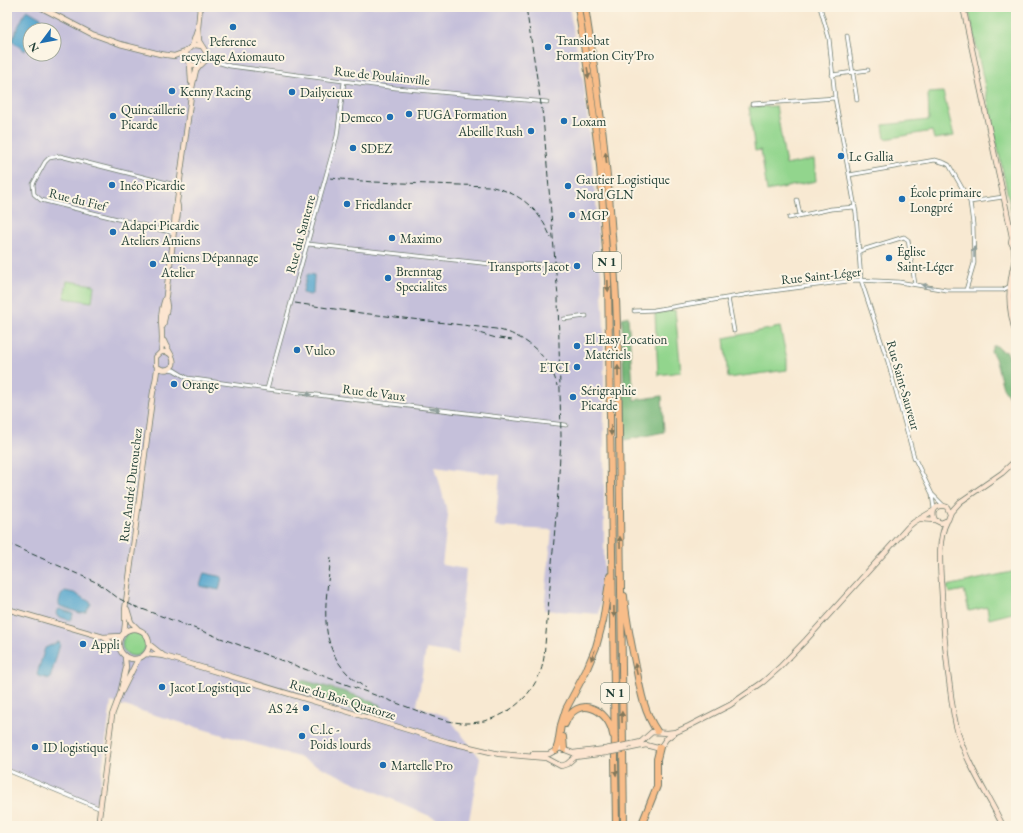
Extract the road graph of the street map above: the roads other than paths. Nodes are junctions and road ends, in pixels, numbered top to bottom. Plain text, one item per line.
1 (40, 7) edge
2 (200, 7) edge
3 (578, 7) edge
4 (585, 7) edge
5 (820, 7) edge
6 (963, 7) edge
7 (198, 28) junction
8 (847, 35) dead end
9 (192, 46) junction
10 (202, 46) junction
11 (187, 50) junction
12 (207, 55) junction
13 (174, 56) junction
14 (188, 62) junction
15 (204, 62) junction
16 (217, 62) junction
17 (198, 66) junction
18 (868, 70) dead end
19 (853, 72) junction
20 (832, 75) junction
21 (344, 82) junction
22 (192, 88) junction
23 (834, 98) junction
24 (857, 100) dead end
25 (547, 102) dead end
26 (752, 104) dead end
27 (850, 175) junction
28 (179, 186) junction
29 (1003, 196) junction
30 (797, 200) dead end
31 (970, 202) junction
32 (855, 207) junction
33 (800, 215) junction
34 (789, 218) dead end
35 (174, 233) junction
36 (1015, 234) edge
37 (308, 244) junction
38 (1014, 245) edge
39 (859, 251) junction
40 (1015, 259) edge
41 (561, 264) dead end
42 (861, 280) junction
43 (915, 284) junction
44 (1010, 286) junction
45 (966, 290) junction
46 (728, 298) junction
47 (634, 311) dead end
48 (586, 316) dead end
49 (564, 319) dead end
50 (734, 331) dead end
51 (1016, 334) edge
52 (163, 339) junction
53 (161, 352) junction
54 (170, 354) junction
55 (173, 363) junction
56 (157, 367) junction
57 (167, 370) junction
58 (180, 373) junction
59 (157, 378) junction
60 (267, 389) junction
61 (566, 425) dead end
62 (1016, 460) edge
63 (932, 494) junction
64 (960, 502) junction
65 (945, 506) junction
66 (934, 510) junction
67 (950, 514) junction
68 (918, 520) junction
69 (936, 521) junction
70 (947, 521) junction
71 (942, 535) junction
72 (613, 559) junction
73 (620, 581) junction
74 (126, 606) junction
75 (7, 609) edge
76 (138, 630) junction
77 (122, 634) junction
78 (103, 637) junction
79 (149, 644) junction
80 (119, 648) junction
81 (146, 654) junction
82 (164, 656) junction
83 (125, 657) junction
84 (138, 659) junction
85 (120, 694) junction
86 (659, 732) junction
87 (676, 732) junction
88 (647, 737) junction
89 (662, 744) junction
90 (649, 745) junction
91 (566, 750) junction
92 (555, 751) junction
93 (605, 751) junction
94 (517, 755) junction
95 (616, 756) junction
96 (553, 761) junction
97 (569, 762) junction
98 (7, 770) edge
99 (101, 809) junction
100 (98, 826) edge
101 (616, 826) edge
102 (624, 826) edge
103 (641, 826) edge
104 (1003, 826) edge

1 - 13 main road
2 - 7 main road
3 -> 72 highway, N 1
73 -> 4 highway, N 1
5 - 20 street, Rue Saint-Sauveur
6 - 29 main road
7 - 9 main road
7 - 10 main road
8 - 19 street
9 - 10 main road
9 - 11 main road
10 - 12 main road
11 - 13 main road
11 - 14 main road
12 - 15 main road
12 - 16 street, Rue de Poulainville
13 - 14 main road
14 - 17 main road
14 - 22 main road
15 - 16 street, Rue de Poulainville
15 - 17 main road
16 - 21 street, Rue de Poulainville
17 - 22 main road
18 - 19 street
19 - 20 street
19 - 24 street
20 - 23 street, Rue Saint-Sauveur
21 - 25 street, Rue de Poulainville
21 - 37 street, Rue du Santerre
22 - 28 main road
23 - 26 street
23 - 27 street, Rue Saint-Sauveur
27 - 31 street
27 - 32 street, Rue Saint-Sauveur
28 - 35 main road
28 - 35 street, Rue du Fief
29 - 31 street
29 - 36 main road
30 - 33 street
45 -> 31 street
32 - 33 street
32 - 39 street, Rue Saint-Sauveur
33 - 34 street
35 - 52 main road
36 - 38 main road
37 - 41 street
37 - 60 street, Rue du Santerre
38 - 40 main road
39 - 42 street, Rue Saint-Sauveur
39 - 43 street
40 - 44 main road
42 - 43 street, Rue Saint-Léger
42 - 46 street, Rue Saint-Léger
42 - 63 street, Rue Saint-Sauveur
45 -> 43 street, Rue Saint-Léger
44 - 45 street, Rue Saint-Léger
44 - 51 main road
46 - 47 street, Rue Saint-Léger
46 - 50 street
48 - 49 street
52 - 53 main road
52 - 54 main road
53 - 54 main road
53 - 56 main road
54 - 55 main road
55 - 57 main road
55 - 58 street
56 - 57 main road
56 - 59 main road, Rue André Durouchez
57 - 58 street, Rue de Vaux
57 - 59 main road
58 - 60 street, Rue de Vaux
59 - 74 main road, Rue André Durouchez
60 -> 61 street, Rue de Vaux
62 - 64 main road
63 - 65 street, Rue Saint-Sauveur
63 - 66 street, Rue Saint-Sauveur
64 - 65 main road
64 - 67 main road
65 - 66 main road
65 - 67 main road
66 - 68 main road
66 - 69 main road
67 - 70 main road
68 - 69 main road
68 - 87 main road
69 - 70 main road
69 - 71 main road
70 - 71 main road
71 - 104 main road
72 -> 92 highway
72 -> 95 highway, N 1
86 -> 73 highway
102 -> 73 highway, N 1
74 - 76 main road, Rue André Durouchez
74 - 77 main road, Rue André Durouchez
75 - 78 main road
76 - 77 main road
76 - 79 main road
77 - 78 main road
77 - 80 main road
78 - 80 main road
79 - 81 main road
79 - 82 main road, Rue du Bois Quatorze
80 - 83 main road
81 - 82 main road, Rue du Bois Quatorze
81 - 84 main road
82 - 94 main road, Rue du Bois Quatorze
83 - 84 main road
83 - 85 main road
84 - 85 main road
85 - 99 main road
86 - 87 main road
86 - 88 main road
86 - 89 main road
87 - 89 main road
88 - 90 main road
88 - 93 main road, bridge
89 - 90 main road
89 - 103 highway
90 - 93 main road, bridge
91 - 92 main road
91 - 93 main road
91 - 95 highway
91 - 97 main road
92 - 94 main road, Rue du Bois Quatorze
92 - 96 main road
93 - 97 main road
94 - 96 main road, Rue du Bois Quatorze
95 -> 101 highway, N 1
96 - 97 main road
98 - 99 street
99 - 100 main road

